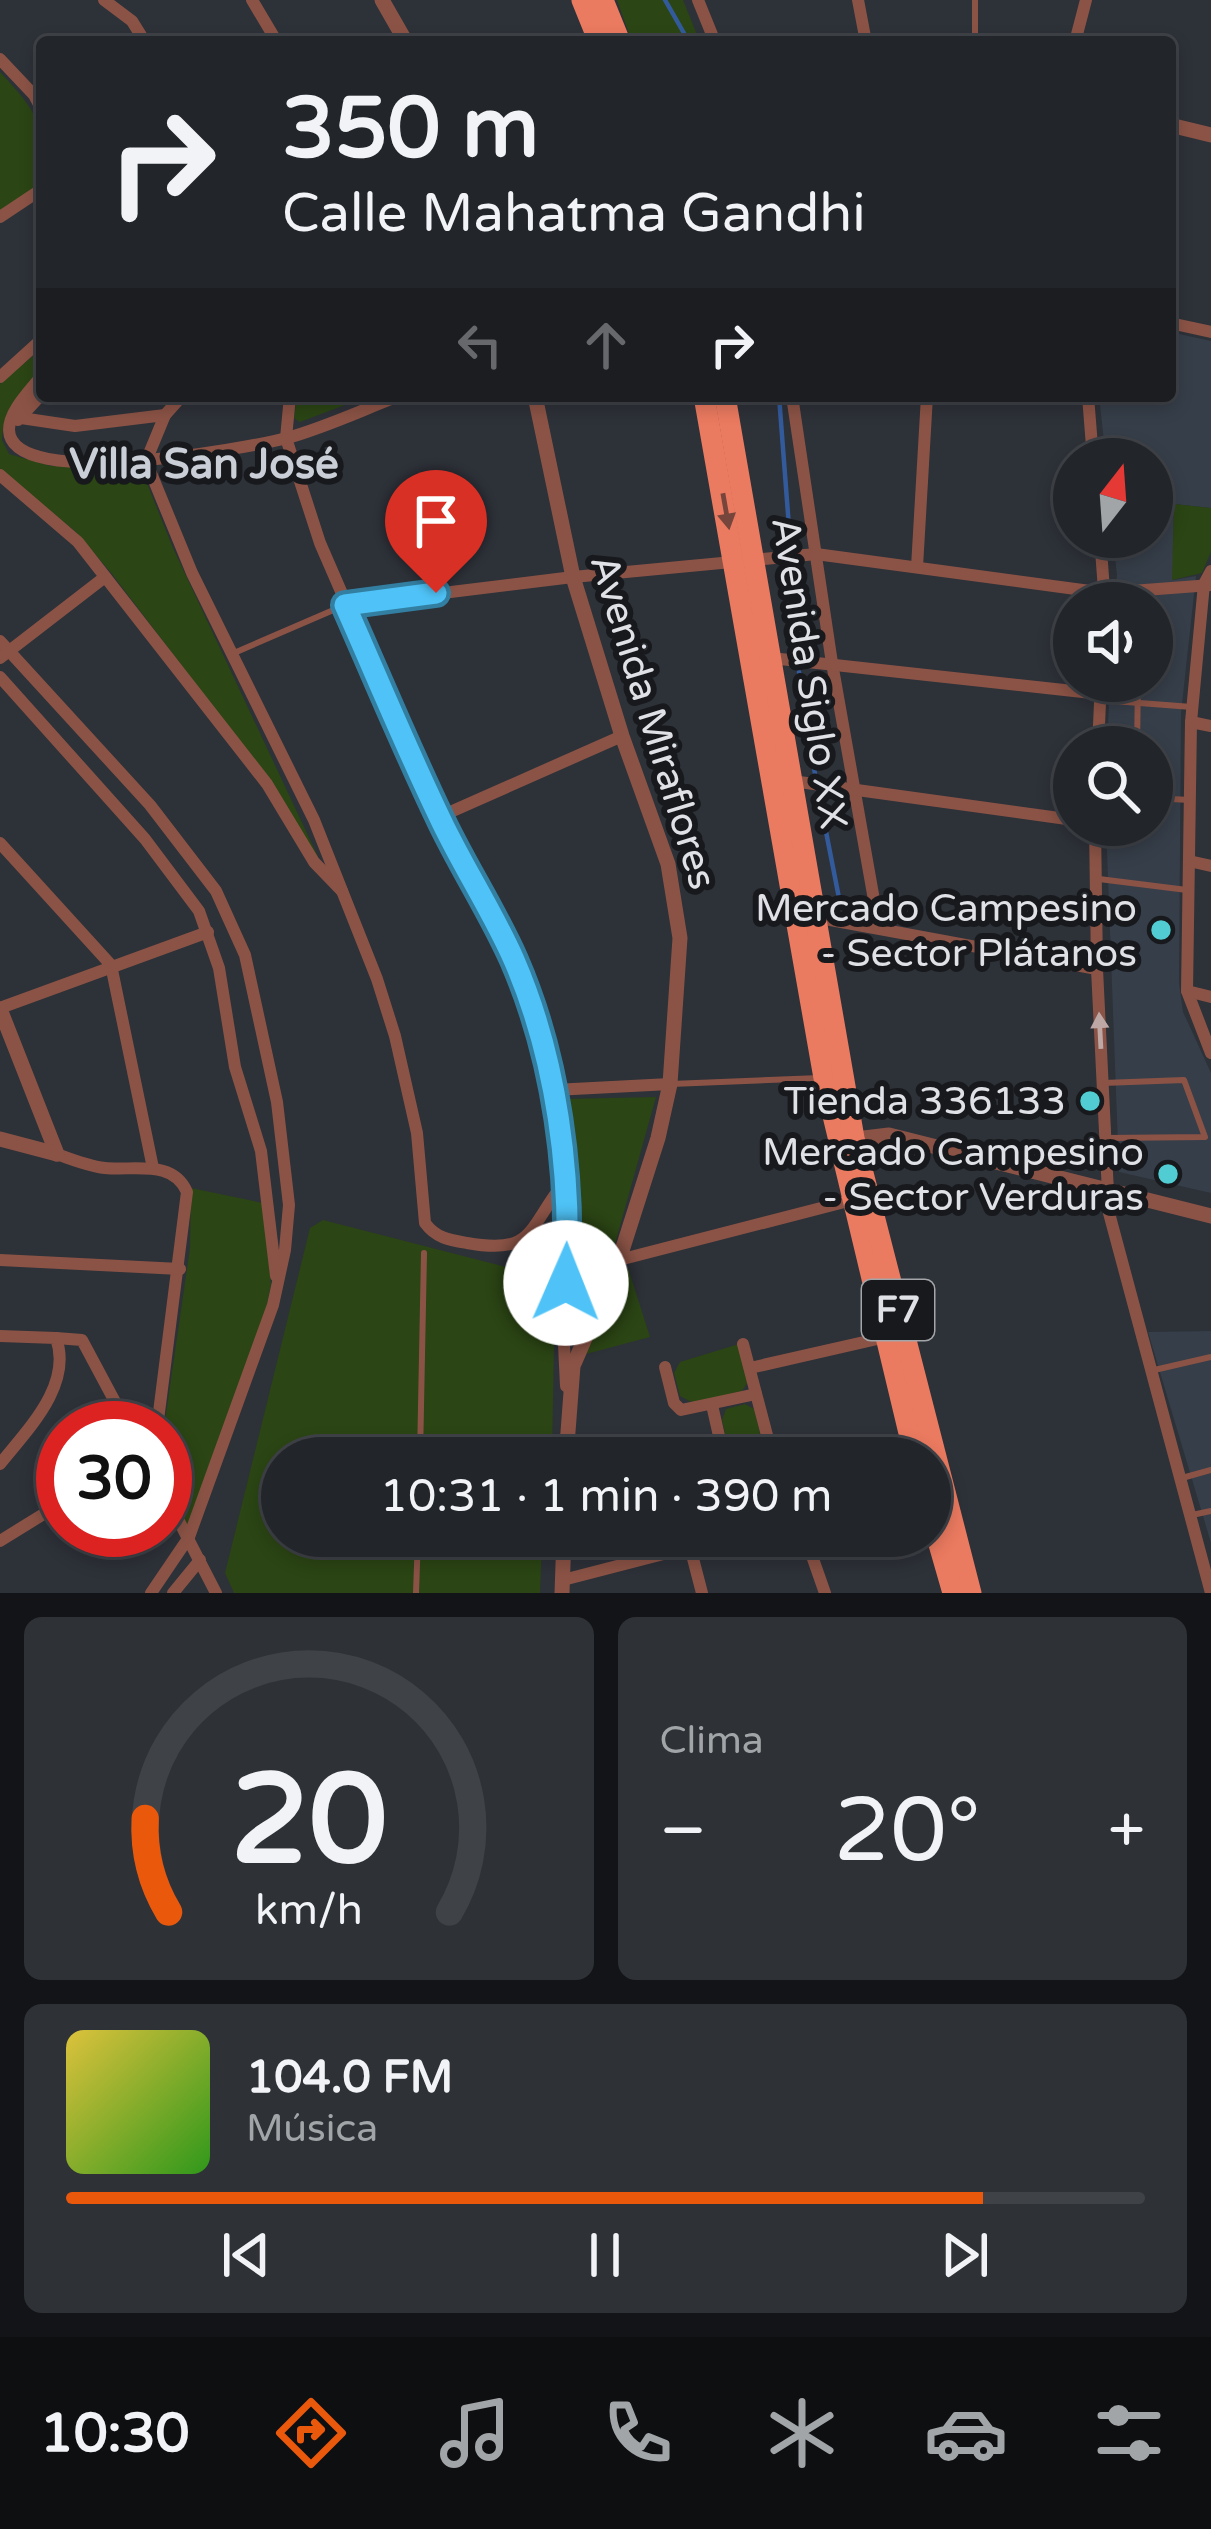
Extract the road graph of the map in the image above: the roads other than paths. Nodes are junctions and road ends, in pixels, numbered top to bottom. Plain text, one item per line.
1 (104, 0) edge
2 (252, 0) edge
3 (382, 0) edge
4 (582, 0) edge
5 (604, 0) edge
6 (698, 0) edge
7 (858, 0) edge
8 (975, 0) edge
9 (1086, 0) edge
10 (141, 36) edge
11 (272, 36) edge
12 (403, 36) edge
13 (597, 36) edge
14 (618, 36) edge
15 (713, 36) edge
16 (865, 36) edge
17 (975, 36) edge
18 (1077, 36) edge
19 (0, 58) edge
20 (36, 99) edge
21 (1176, 126) edge
22 (1211, 135) edge
23 (36, 193) edge
24 (0, 217) edge
25 (1176, 323) edge
26 (1211, 332) edge
27 (36, 344) edge
28 (0, 377) edge
29 (36, 383) edge
30 (36, 401) edge
31 (177, 402) edge
32 (289, 402) edge
33 (382, 402) edge
34 (536, 402) edge
35 (705, 402) edge
36 (726, 402) edge
37 (793, 402) edge
38 (927, 402) edge
39 (1088, 402) edge
40 (165, 415) junction
41 (21, 418) junction
42 (9, 430) junction
43 (286, 438) junction
44 (1091, 438) edge
45 (146, 461) junction
46 (0, 475) edge
47 (816, 554) junction
48 (745, 561) junction
49 (917, 567) junction
50 (105, 577) junction
51 (573, 577) junction
52 (1209, 580) edge
53 (1053, 589) edge
54 (1173, 592) edge
55 (345, 605) junction
56 (3, 650) edge
57 (234, 653) junction
58 (770, 658) junction
59 (832, 664) junction
60 (0, 676) edge
61 (1053, 687) edge
62 (1135, 702) edge
63 (1138, 703) junction
64 (1192, 714) junction
65 (1137, 726) edge
66 (1211, 726) edge
67 (622, 736) junction
68 (782, 780) junction
69 (856, 789) junction
70 (1173, 799) edge
71 (1190, 800) junction
72 (439, 817) junction
73 (1053, 817) edge
74 (0, 843) edge
75 (1095, 846) edge
76 (1189, 861) junction
77 (1211, 866) edge
78 (1096, 879) junction
79 (1191, 890) junction
80 (343, 892) junction
81 (813, 917) junction
82 (879, 928) junction
83 (208, 932) junction
84 (111, 965) junction
85 (1096, 969) junction
86 (1187, 992) junction
87 (1211, 997) edge
88 (0, 1009) edge
89 (1211, 1053) edge
90 (824, 1078) junction
91 (1103, 1082) junction
92 (670, 1084) junction
93 (554, 1090) junction
94 (1106, 1138) junction
95 (0, 1139) edge
96 (846, 1140) junction
97 (57, 1154) junction
98 (153, 1168) junction
99 (563, 1184) junction
100 (1108, 1190) junction
101 (861, 1198) junction
102 (1211, 1216) edge
103 (424, 1253) dead end
104 (0, 1260) edge
105 (619, 1260) junction
106 (180, 1269) junction
107 (277, 1285) junction
108 (0, 1336) edge
109 (886, 1337) junction
110 (56, 1338) junction
111 (742, 1344) dead end
112 (1211, 1357) edge
113 (665, 1367) dead end
114 (750, 1368) junction
115 (1150, 1371) junction
116 (756, 1394) junction
117 (115, 1401) edge
118 (162, 1401) edge
119 (712, 1405) junction
120 (567, 1412) junction
121 (420, 1437) edge
122 (566, 1437) edge
123 (719, 1437) edge
124 (767, 1437) edge
125 (910, 1437) edge
126 (924, 1437) edge
127 (0, 1464) edge
128 (1211, 1470) edge
129 (1179, 1479) junction
130 (1211, 1511) edge
131 (1189, 1516) junction
132 (36, 1519) edge
133 (192, 1530) edge
134 (951, 1531) edge
135 (0, 1541) edge
136 (192, 1544) edge
137 (176, 1557) edge
138 (417, 1557) edge
139 (657, 1557) edge
140 (693, 1557) edge
141 (813, 1557) edge
142 (943, 1557) edge
143 (200, 1560) junction
144 (562, 1586) edge
145 (151, 1593) edge
146 (173, 1593) edge
147 (216, 1593) edge
148 (416, 1593) edge
149 (702, 1593) edge
150 (825, 1593) edge
151 (953, 1593) edge
152 (971, 1593) edge
153 (1210, 1593) edge

1 - 10 street
2 - 11 street
3 - 12 street
4 - 13 highway
5 - 14 highway
6 - 15 street
7 - 16 street
8 - 17 lane
9 - 18 street
19 - 20 street
21 - 22 street
23 - 24 street
25 - 26 street
27 - 28 street
29 - 42 street
30 - 41 street
31 - 40 street
32 - 43 street
33 - 43 street
34 - 51 street, Avenida Miraflores
35 -> 48 highway, Avenida Siglo XX
36 - 48 highway, Avenida Siglo XX
37 - 47 street
38 - 49 street
39 - 44 street
40 - 41 street
40 - 45 street
41 - 42 street
42 - 45 street
43 - 45 street
43 - 55 street
45 - 57 street
46 - 50 street
47 - 48 street
47 - 49 street
47 - 59 street
48 - 51 street
48 - 58 highway, Avenida Siglo XX
48 - 68 highway, Avenida Siglo XX
49 - 53 street
50 - 56 street
50 - 80 street
51 - 55 street
51 - 67 street, Avenida Miraflores
52 - 54 street
52 - 64 street
55 - 57 lane
55 - 72 street
56 - 107 street
57 - 80 street
58 - 59 street
58 - 68 highway, Avenida Siglo XX
59 - 61 street
59 - 69 street
60 - 83 street
62 - 63 lane
63 - 64 lane
63 - 65 lane
64 - 66 street
64 - 71 street
67 - 72 street
67 - 92 street, Avenida Miraflores
68 - 69 street
68 - 81 highway, Avenida Siglo XX
68 - 90 highway, Avenida Siglo XX
69 - 73 street
69 - 82 street
70 - 71 lane
71 - 76 street
72 - 93 street
74 - 84 street
75 - 78 street
76 - 77 street
76 - 79 street
78 - 79 lane
78 - 85 street
79 - 86 street
80 - 99 street
81 - 82 street
81 - 96 highway, Avenida Siglo XX
82 - 85 street
83 - 84 street
83 - 107 street
84 - 88 street
84 - 98 street
91 -> 85 street
86 - 87 street
86 - 89 street
88 - 97 street
90 - 92 lane
90 - 96 highway, Avenida Siglo XX
91 - 94 street
91 - 94 lane
92 - 93 street
92 - 105 street, Avenida Miraflores
93 - 99 street
94 - 100 street
95 - 97 street
96 - 100 street
96 - 101 highway, Avenida Siglo XX / F7
97 - 98 street
98 - 106 street
99 - 120 street
100 - 102 street
100 - 115 street
101 - 105 street
101 - 109 highway, Avenida Siglo XX / F7
101 - 126 highway, Avenida Siglo XX / F7
103 - 121 lane
104 - 106 street
105 - 120 street, Avenida Miraflores
106 - 118 street
107 - 133 street
108 - 110 street
109 - 114 street
109 - 125 highway, Avenida Siglo XX / F7
110 - 117 street
110 - 127 street
111 - 114 street
112 - 115 lane
113 - 119 street
114 - 116 street
115 - 129 street
116 - 119 street
116 - 124 street
119 - 123 street
120 - 122 street, Avenida Miraflores
128 - 129 lane
129 - 131 street
130 - 131 lane
131 - 153 street
132 - 135 street
134 - 152 highway, Avenida Siglo XX / F7
136 - 143 street
137 - 145 street
138 - 148 lane
139 - 144 street
140 - 149 street
141 - 150 street
142 - 151 highway
143 - 146 street
143 - 147 street

